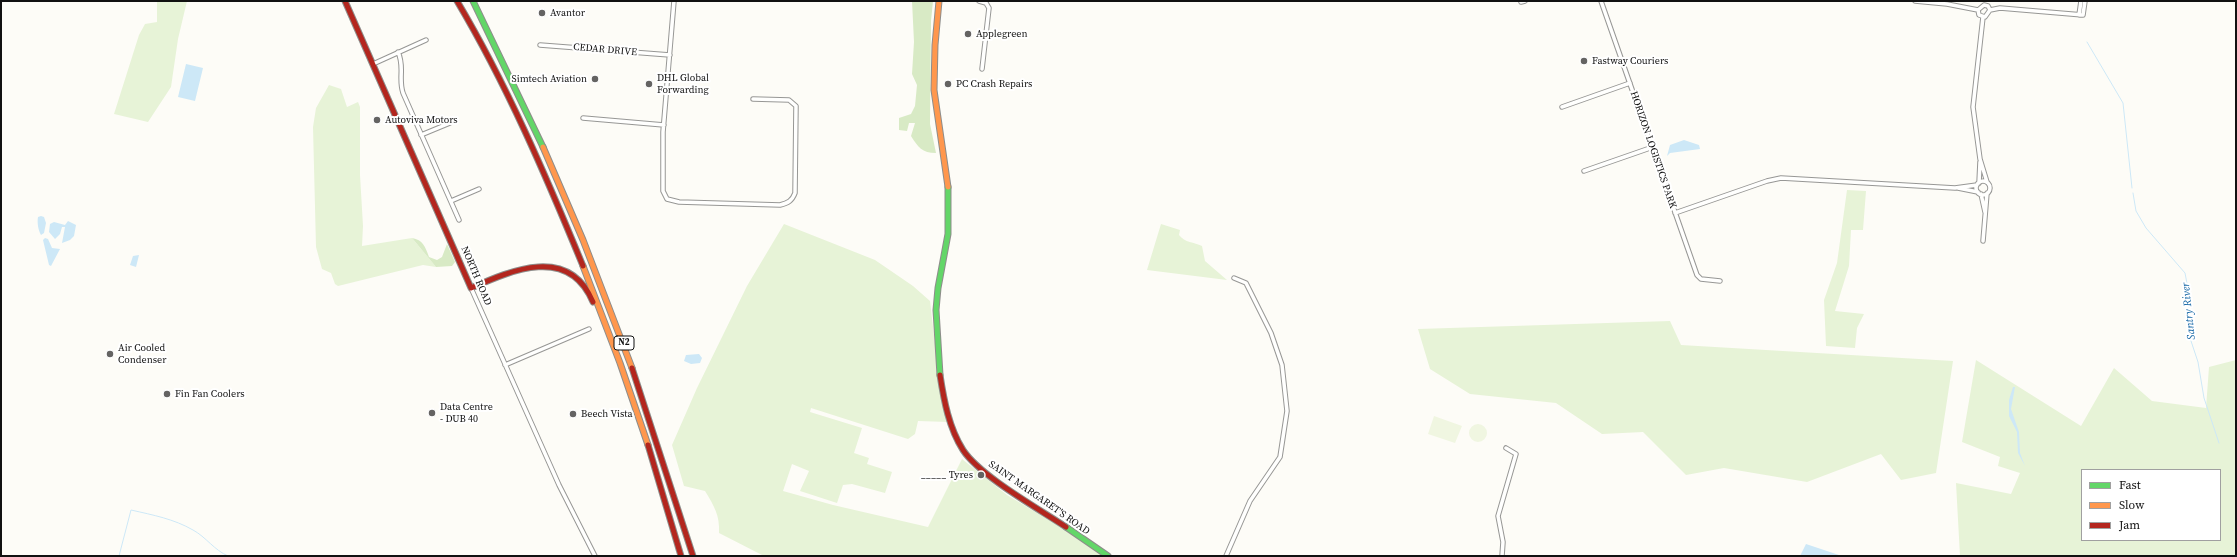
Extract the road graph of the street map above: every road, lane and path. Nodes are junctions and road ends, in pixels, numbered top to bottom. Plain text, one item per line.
1 (344, 1) edge
2 (457, 1) edge
3 (473, 1) edge
4 (477, 1) edge
5 (674, 1) edge
6 (939, 1) edge
7 (979, 1) edge
8 (1600, 1) edge
9 (1915, 1) edge
10 (2081, 1) edge
11 (2085, 1) edge
12 (1978, 10) junction
13 (1990, 10) junction
14 (2079, 15) junction
15 (1983, 17) junction
16 (426, 40) dead end
17 (540, 45) dead end
18 (398, 52) junction
19 (670, 55) junction
20 (373, 64) junction
21 (982, 69) dead end
22 (1630, 83) junction
23 (754, 99) dead end
24 (1562, 108) dead end
25 (583, 118) dead end
26 (450, 123) dead end
27 (664, 125) junction
28 (421, 135) junction
29 (538, 136) junction
30 (1653, 147) junction
31 (1980, 159) junction
32 (1584, 171) dead end
33 (1987, 182) junction
34 (1978, 184) junction
35 (1955, 188) junction
36 (479, 189) dead end
37 (1980, 193) junction
38 (1988, 193) junction
39 (451, 201) junction
40 (1675, 213) junction
41 (1985, 213) junction
42 (459, 220) dead end
43 (1983, 241) dead end
44 (1234, 278) dead end
45 (1720, 281) dead end
46 (471, 288) junction
47 (589, 329) dead end
48 (617, 354) junction
49 (505, 365) junction
50 (1506, 448) dead end
51 (595, 556) edge
52 (681, 556) edge
53 (693, 556) edge
54 (1108, 556) edge
55 (1226, 556) edge
56 (1502, 556) edge

1 - 20 main road, NORTH ROAD
2 - 48 main road, N2
3 - 29 main road, N2
4 - 29 main road
5 - 19 street
6 - 54 main road, SAINT MARGARET'S ROAD
7 - 21 street
8 - 22 street, HORIZON LOGISTICS PARK
9 - 12 street
10 - 14 street
11 - 14 street
12 - 13 street
12 - 15 street
13 - 14 street
13 - 15 street
15 - 31 street
16 - 18 street
17 - 19 street, CEDAR DRIVE
18 - 20 street
18 - 28 street
19 - 27 street
20 - 46 main road, NORTH ROAD
22 - 24 street
22 - 30 street, HORIZON LOGISTICS PARK
23 - 27 street
25 - 27 street
26 - 28 street
28 - 39 street
29 - 53 main road, N2
30 - 32 street
30 - 40 street, HORIZON LOGISTICS PARK
31 - 33 street
31 - 34 street
33 - 34 street
33 - 38 street
34 - 35 street
34 - 37 street
35 - 37 street
35 - 40 street
36 - 39 street
37 - 38 street
37 - 41 street
38 - 41 street
39 - 42 street
40 - 45 street, HORIZON LOGISTICS PARK
41 - 43 street
44 - 55 street
46 - 48 main road
46 - 49 street, NORTH ROAD
47 - 49 street
48 - 52 main road, N2
49 - 51 street, NORTH ROAD
50 - 56 street

